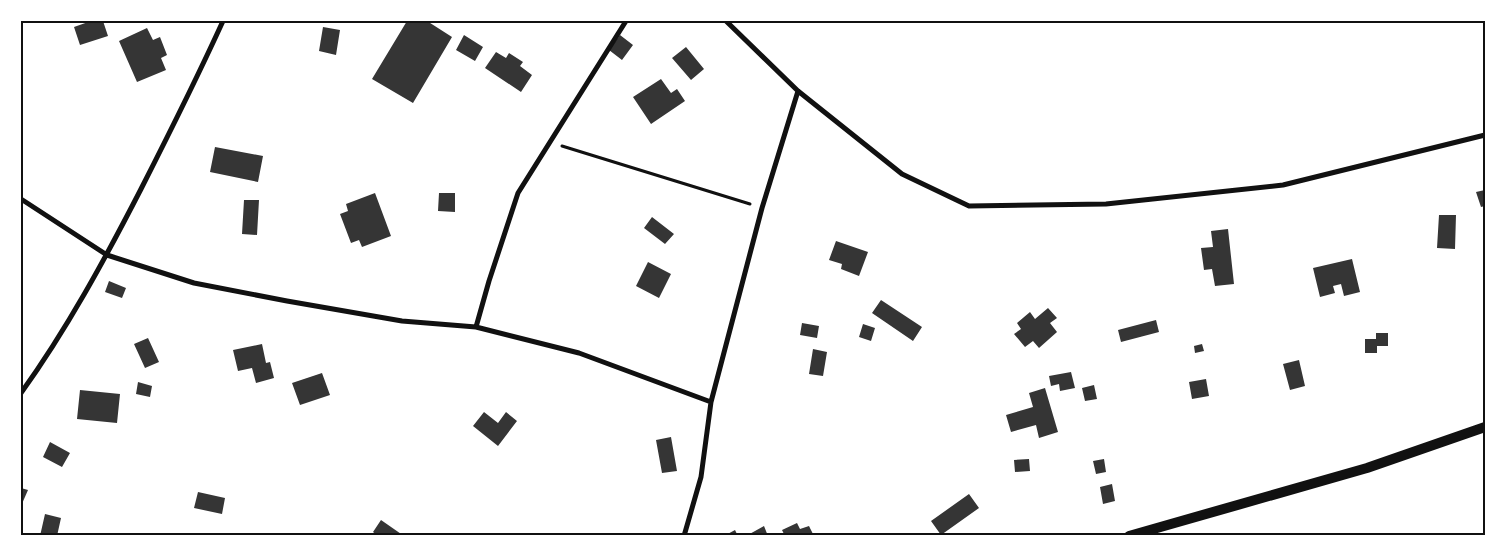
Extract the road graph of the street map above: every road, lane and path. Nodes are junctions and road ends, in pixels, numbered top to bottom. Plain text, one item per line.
1 (222, 21) edge
2 (626, 21) edge
3 (726, 21) edge
4 (798, 91) junction
5 (1485, 134) edge
6 (549, 142) junction
7 (21, 199) edge
8 (762, 208) junction
9 (107, 255) junction
10 (476, 327) junction
11 (21, 393) edge
12 (711, 402) junction
13 (1485, 427) edge
14 (684, 536) edge
15 (1129, 536) edge

1 - 9 street
2 - 6 street
3 - 4 street
4 - 5 street
4 - 8 street
6 - 8 path
6 - 10 street
7 - 9 street
8 - 12 street
9 - 10 street
9 - 11 street
10 - 12 street
12 - 14 street
13 - 15 main road

